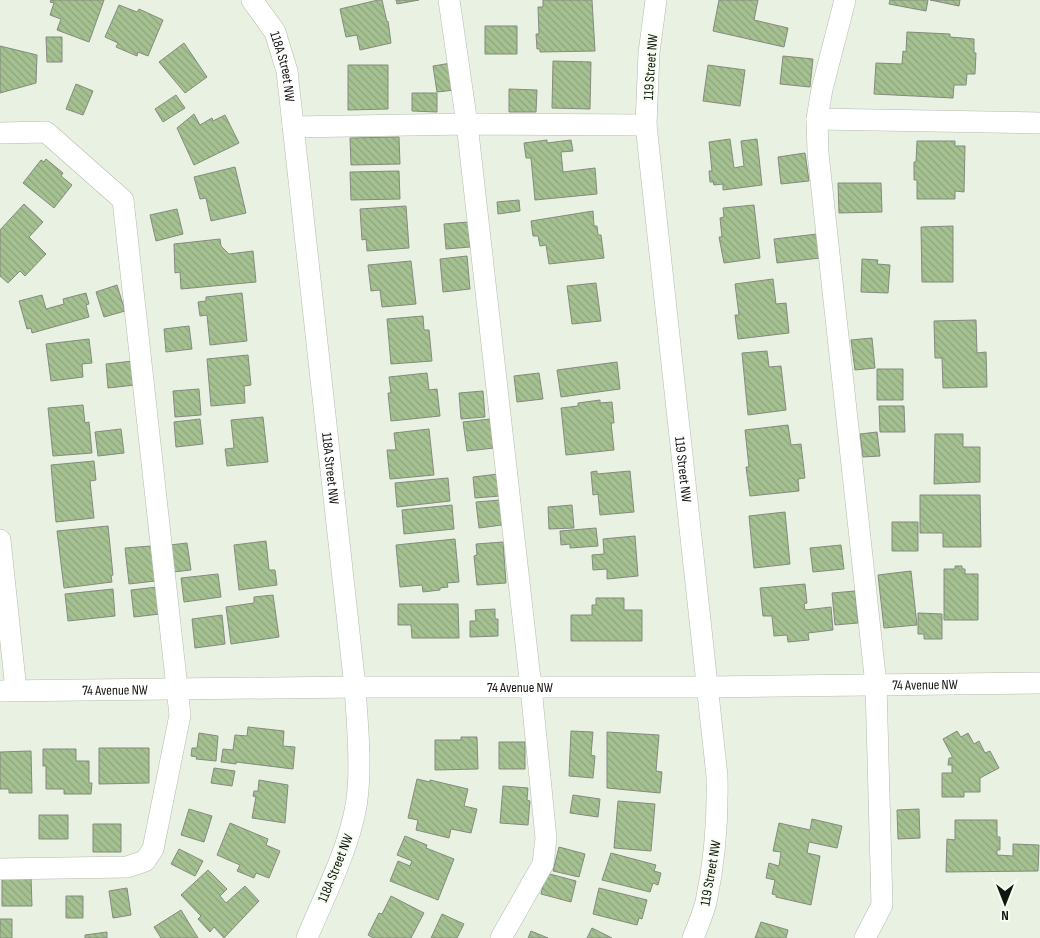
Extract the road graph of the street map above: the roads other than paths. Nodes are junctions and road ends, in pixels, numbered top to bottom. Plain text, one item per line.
1 (252, 0) edge
2 (448, 0) edge
3 (656, 0) edge
4 (845, 0) edge
5 (817, 120) junction
6 (1040, 123) edge
7 (467, 124) junction
8 (646, 125) junction
9 (293, 127) junction
10 (0, 133) edge
11 (0, 540) edge
12 (1040, 683) edge
13 (876, 685) junction
14 (355, 687) junction
15 (709, 687) junction
16 (531, 688) junction
17 (8, 690) edge
18 (178, 690) junction
19 (0, 870) edge
20 (307, 938) edge
21 (501, 938) edge
22 (693, 938) edge
23 (865, 938) edge

1 - 9 street, 118A Street NW
2 - 7 street
3 - 8 street, 119 Street NW
4 - 5 street
5 - 6 street
5 - 13 street
7 - 8 street
7 - 9 street
7 - 16 street
8 - 15 street, 119 Street NW
9 - 14 street, 118A Street NW
10 - 18 street
11 - 17 street
12 - 13 street, 74 Avenue NW
13 - 15 street, 74 Avenue NW
13 - 23 street
14 - 16 street, 74 Avenue NW
14 - 18 street, 74 Avenue NW
14 - 20 street, 118A Street NW
15 - 16 street, 74 Avenue NW
15 - 22 street, 119 Street NW
16 - 21 street
17 - 18 street, 74 Avenue NW
18 - 19 street

